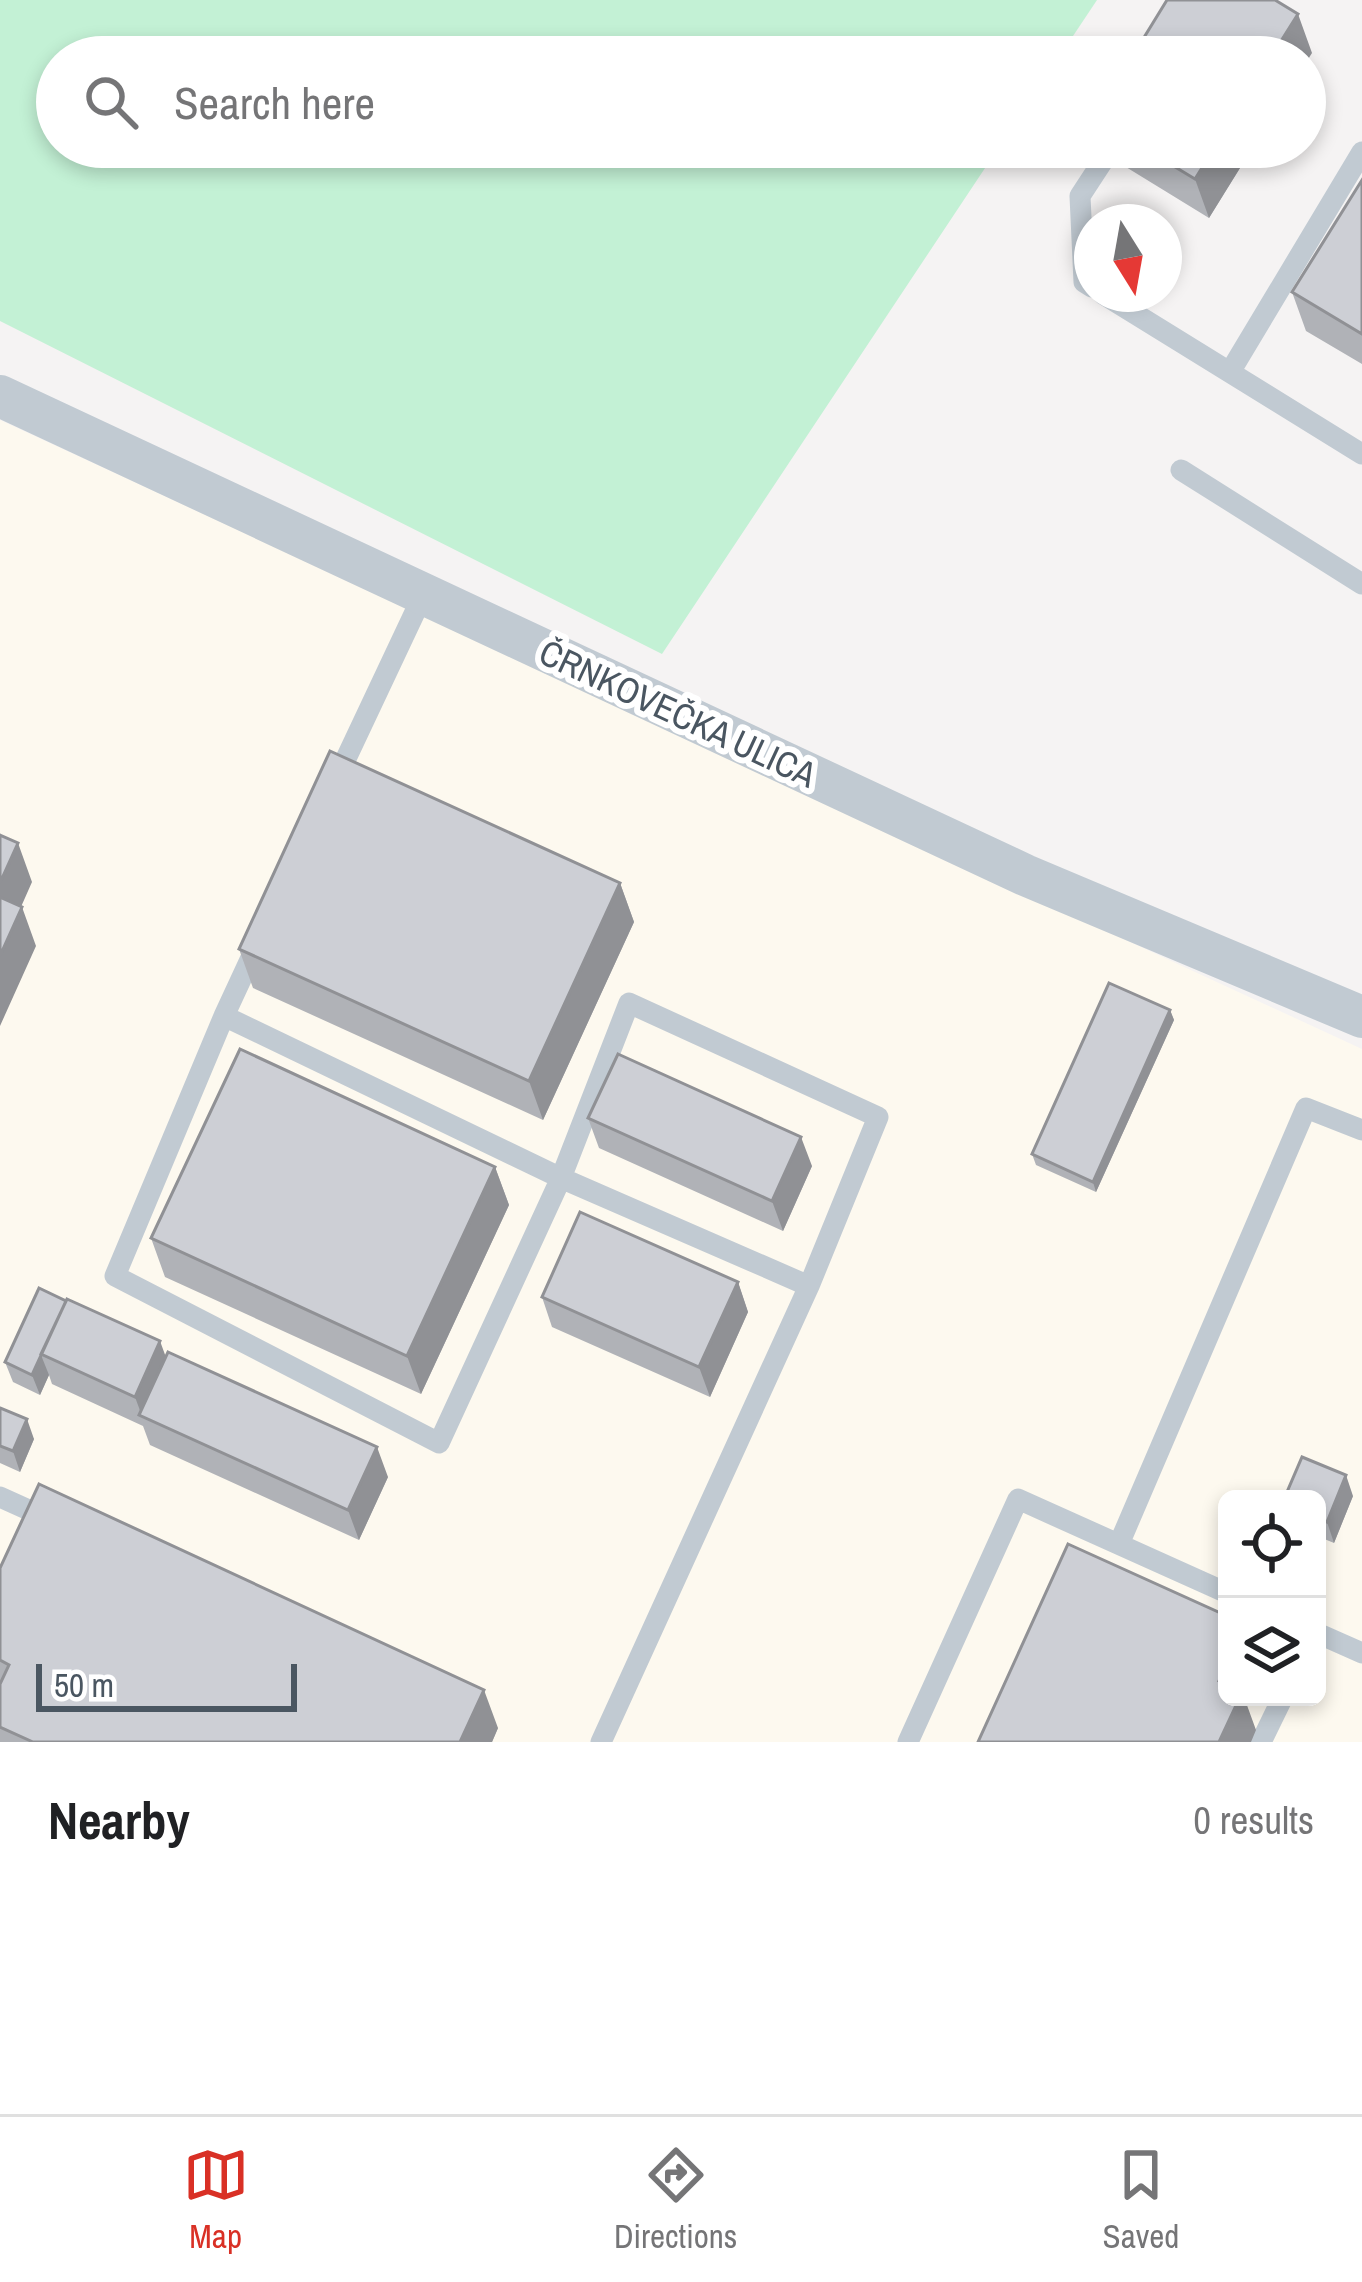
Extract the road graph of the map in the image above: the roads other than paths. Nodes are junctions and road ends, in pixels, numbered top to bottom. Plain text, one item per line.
1 (1362, 152) edge
2 (1098, 168) edge
3 (1080, 204) edge
4 (1132, 312) edge
5 (1230, 372) junction
6 (0, 396) edge
7 (1362, 454) edge
8 (1181, 470) dead end
9 (1362, 584) edge
10 (424, 593) junction
11 (324, 805) edge
12 (264, 932) edge
13 (224, 1016) junction
14 (1362, 1017) edge
15 (1362, 1130) edge
16 (561, 1178) junction
17 (809, 1286) junction
18 (0, 1497) edge
19 (1119, 1544) junction
20 (25, 1551) edge
21 (1218, 1589) edge
22 (1326, 1637) edge
23 (1362, 1654) edge
24 (1279, 1706) edge
25 (601, 1742) edge
26 (908, 1742) edge
27 (1262, 1742) edge

1 - 5 lane
2 - 3 lane
4 - 5 lane
5 - 7 lane
6 - 10 street, ČRNKOVEČKA ULICA
8 - 9 lane
10 - 11 lane
10 - 14 street, ČRNKOVEČKA ULICA
12 - 13 lane
13 - 16 lane
13 - 16 lane
15 - 19 lane
16 - 17 lane
16 - 17 lane
17 - 25 lane
18 - 20 lane
19 - 21 lane
19 - 26 lane
22 - 23 lane
24 - 27 lane

